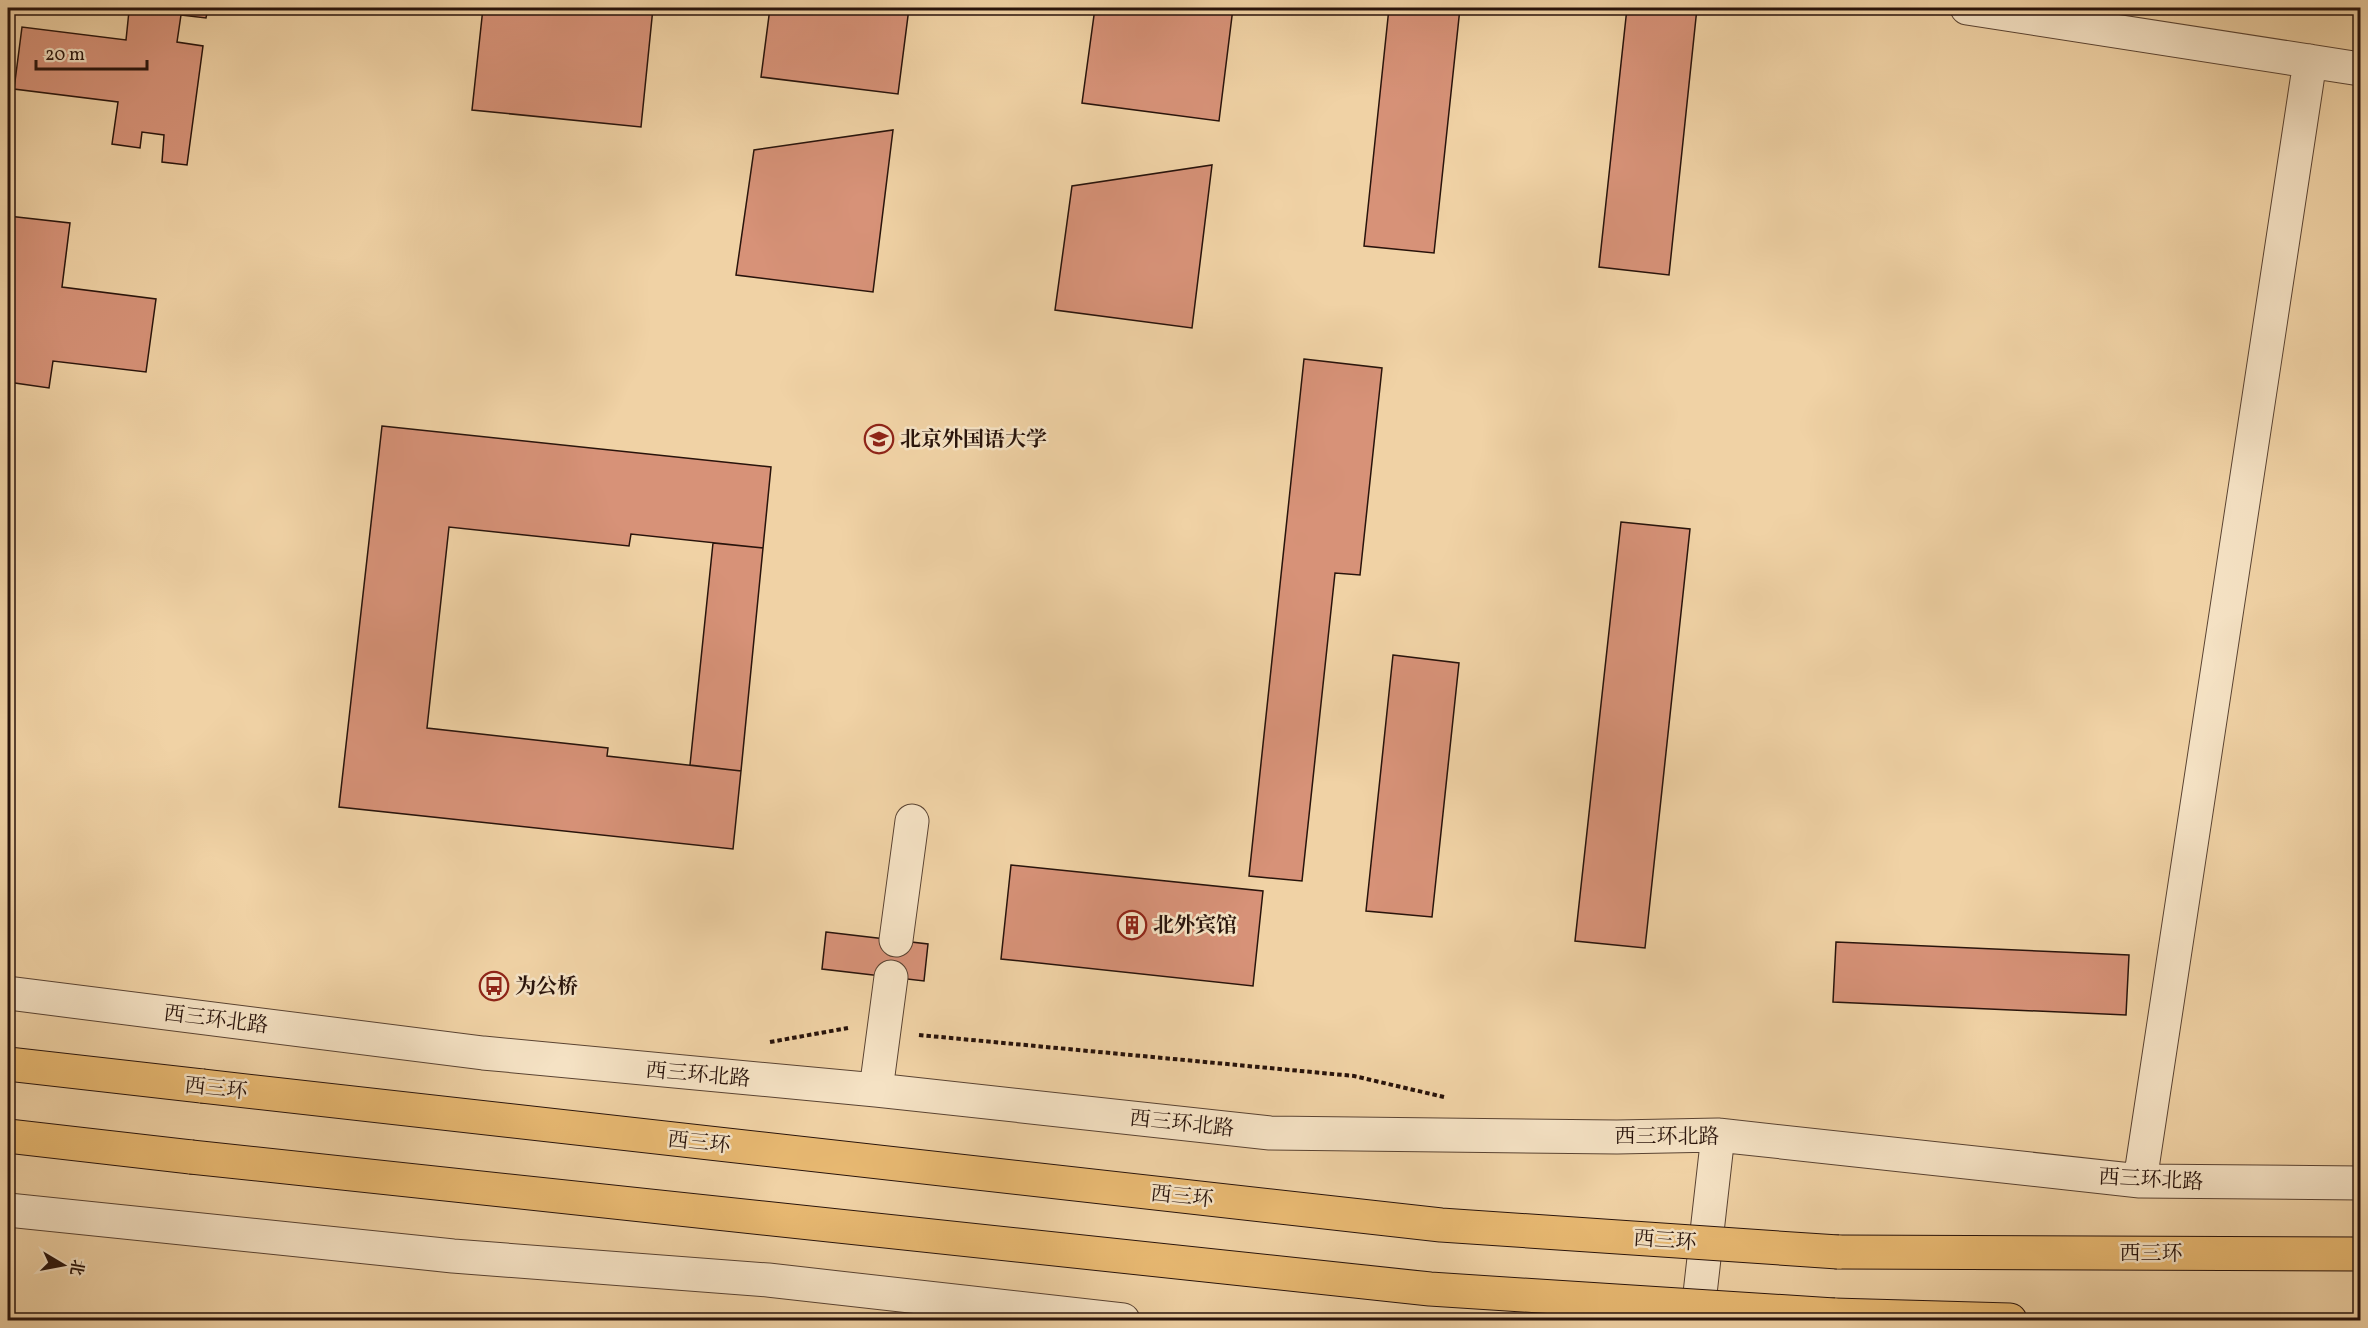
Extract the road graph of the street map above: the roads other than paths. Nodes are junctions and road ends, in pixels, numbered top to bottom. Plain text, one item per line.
1 (1967, 8) edge
2 (2310, 61) junction
3 (2361, 69) edge
4 (912, 821) dead end
5 (896, 940) dead end
6 (891, 977) dead end
7 (8, 993) edge
8 (8, 1064) edge
9 (876, 1090) junction
10 (1718, 1135) junction
11 (8, 1136) edge
12 (2140, 1181) junction
13 (2361, 1183) edge
14 (8, 1210) edge
15 (2361, 1254) edge
16 (1123, 1320) edge
17 (1697, 1320) edge
18 (2010, 1320) edge

1 - 2 street
2 - 3 street
2 - 12 street
4 - 5 street
6 - 9 street
7 - 9 street, 西三环北路
8 - 15 highway, 西三环, bridge
9 - 10 street, 西三环北路
10 - 12 street, 西三环北路
10 - 17 street
11 - 18 highway, bridge
12 - 13 street, 西三环北路
14 - 16 street

